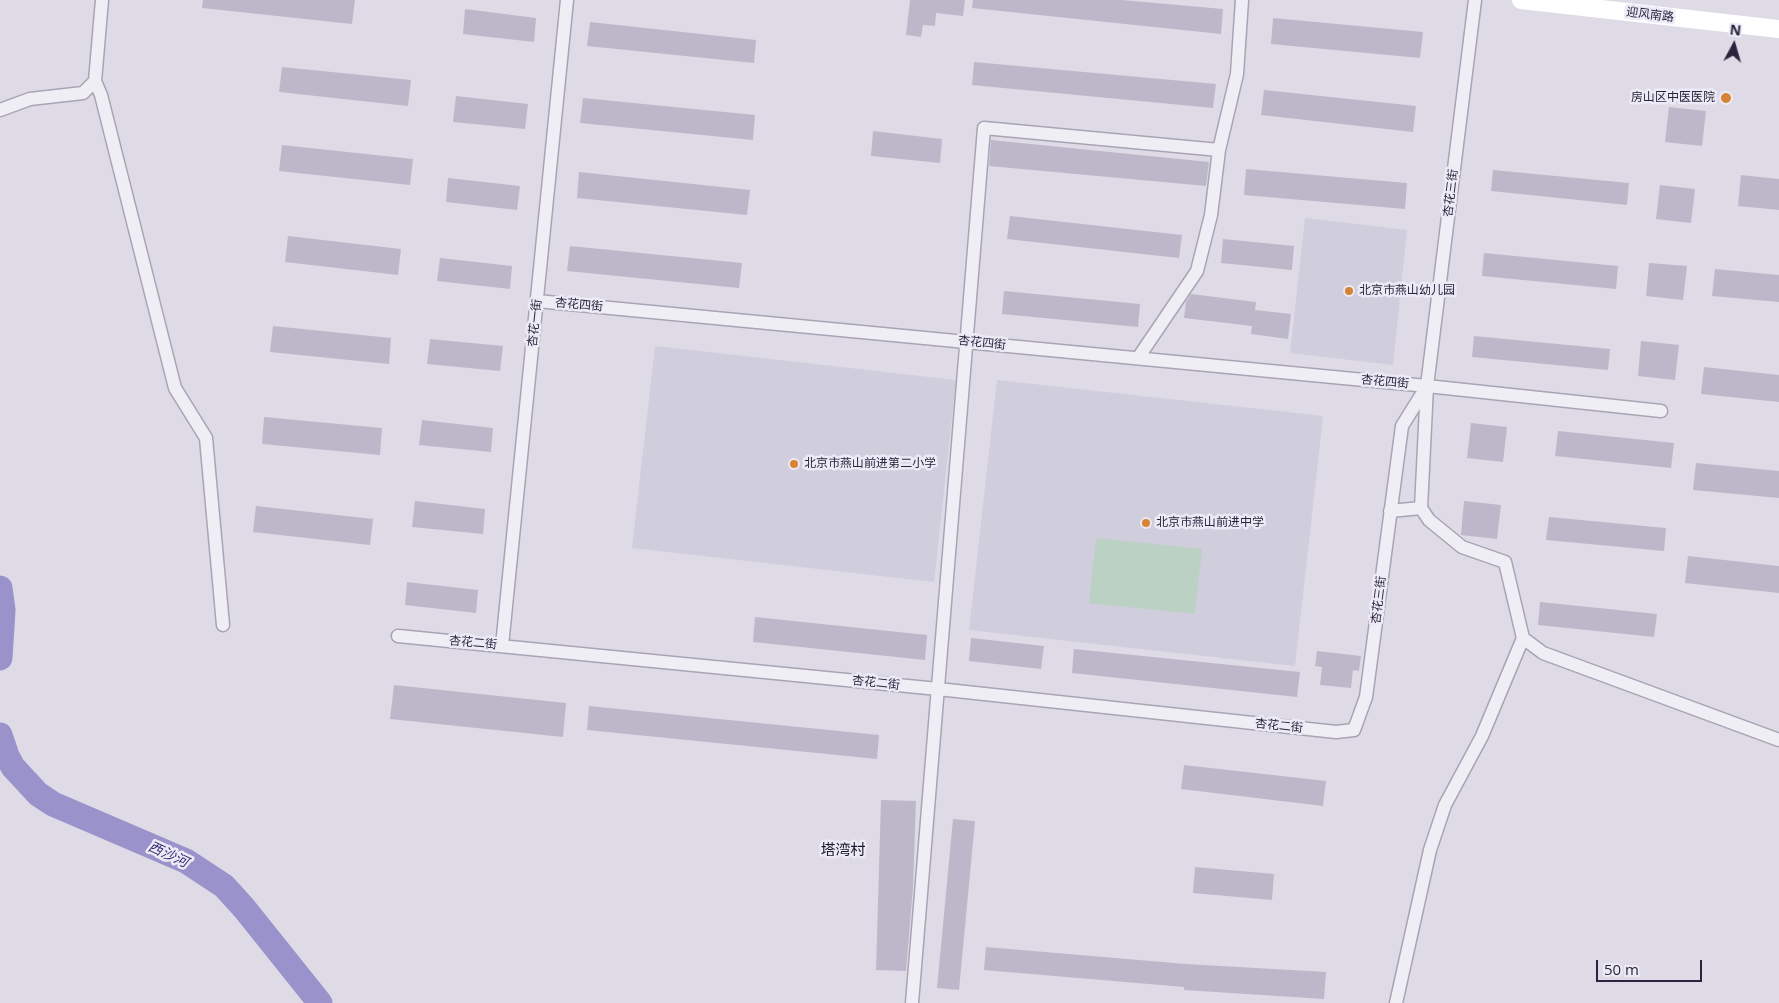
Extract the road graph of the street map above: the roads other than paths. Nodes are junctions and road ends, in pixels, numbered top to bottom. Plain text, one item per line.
1 (102, 0) edge
2 (567, 0) edge
3 (1242, 0) edge
4 (1475, 0) edge
5 (1521, 0) edge
6 (1779, 30) edge
7 (95, 81) junction
8 (0, 110) edge
9 (1219, 150) junction
10 (537, 301) junction
11 (966, 342) junction
12 (1138, 358) junction
13 (1427, 386) junction
14 (1661, 411) dead end
15 (1421, 508) junction
16 (1390, 511) junction
17 (223, 624) dead end
18 (398, 636) dead end
19 (1523, 638) junction
20 (502, 646) junction
21 (938, 689) junction
22 (1354, 730) joint
23 (1779, 740) edge
24 (912, 1003) edge
25 (1396, 1003) edge

1 - 7 street
2 - 10 street, 杏花一街
3 - 9 street
4 - 13 street, 杏花三街
5 - 6 street, 迎风南路
7 - 8 street
7 - 17 street
9 - 11 street
9 - 12 street
10 - 11 street, 杏花四街
10 - 20 street, 杏花一街
11 - 12 street, 杏花四街
11 - 21 street
12 - 13 street, 杏花四街
13 - 14 street, 杏花四街
13 - 15 street, 杏花三街
13 - 16 street, 杏花三街
15 - 16 street
15 - 19 street
16 - 22 street, 杏花三街
18 - 20 street, 杏花二街
19 - 23 street
19 - 25 street
20 - 21 street, 杏花二街
21 - 22 street, 杏花二街
21 - 24 street

